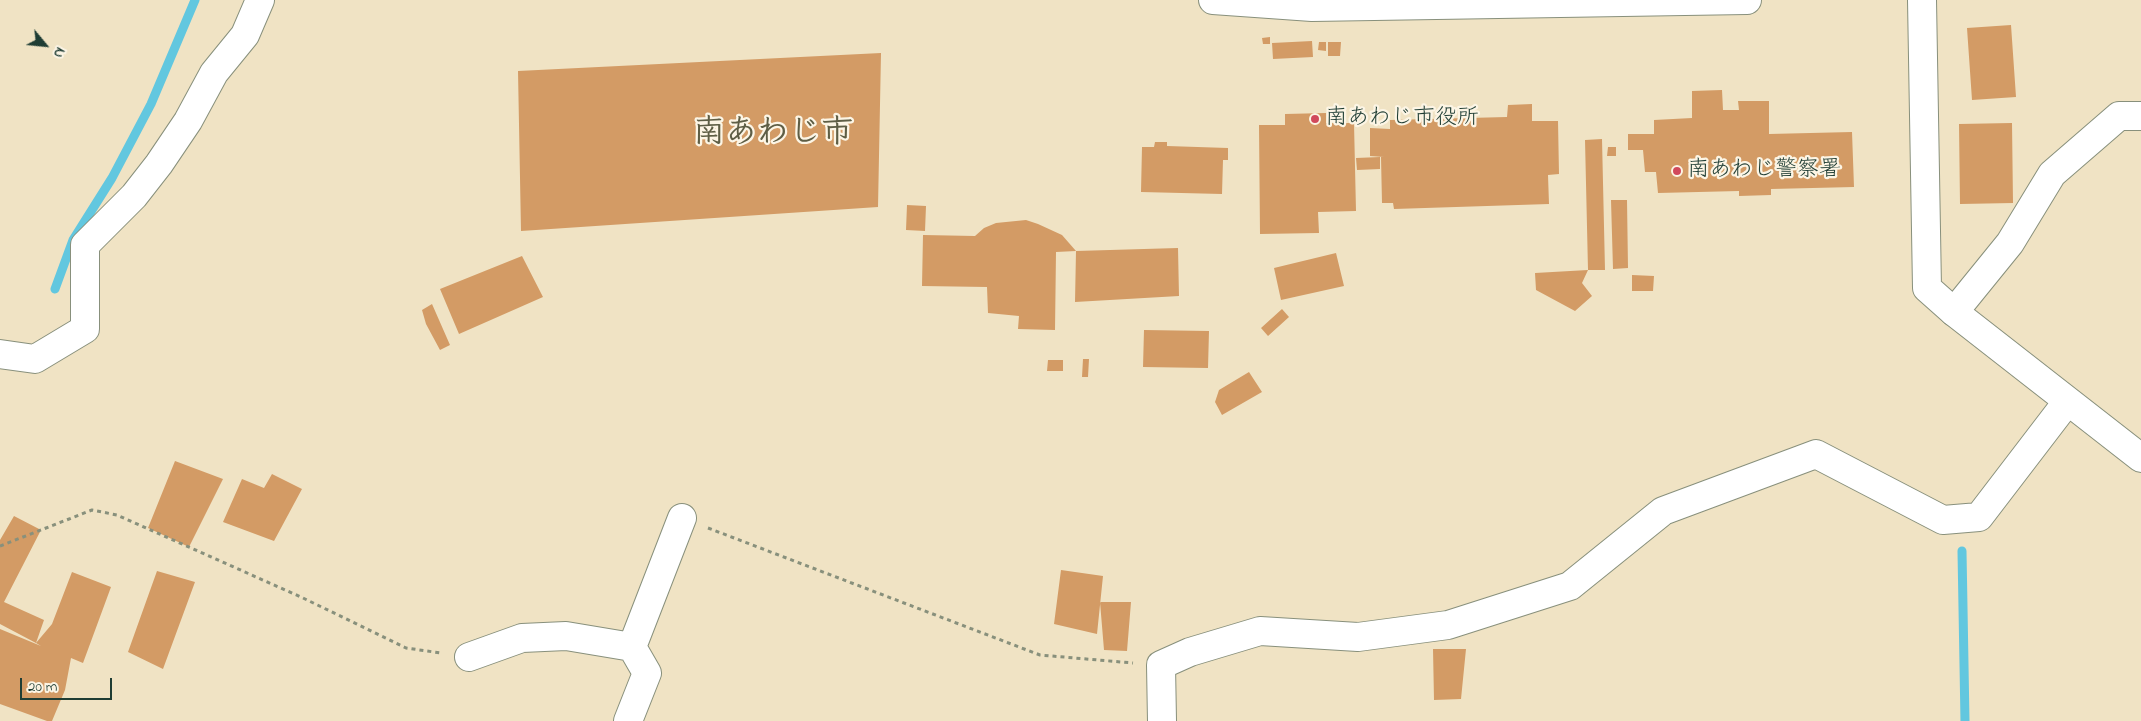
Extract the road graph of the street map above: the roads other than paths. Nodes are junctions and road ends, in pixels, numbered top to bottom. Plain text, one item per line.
1 (260, 0) edge
2 (1213, 0) edge
3 (1747, 0) edge
4 (1922, 0) edge
5 (2141, 116) edge
6 (1954, 312) junction
7 (0, 354) edge
8 (2067, 402) junction
9 (2141, 458) edge
10 (682, 518) road end
11 (632, 647) junction
12 (469, 657) road end
13 (628, 721) edge
14 (1162, 721) edge

1 - 7 street
2 - 3 street
4 - 6 street
5 - 6 street
6 - 8 street
8 - 9 street
8 - 14 street
10 - 11 street
11 - 12 street
11 - 13 street

